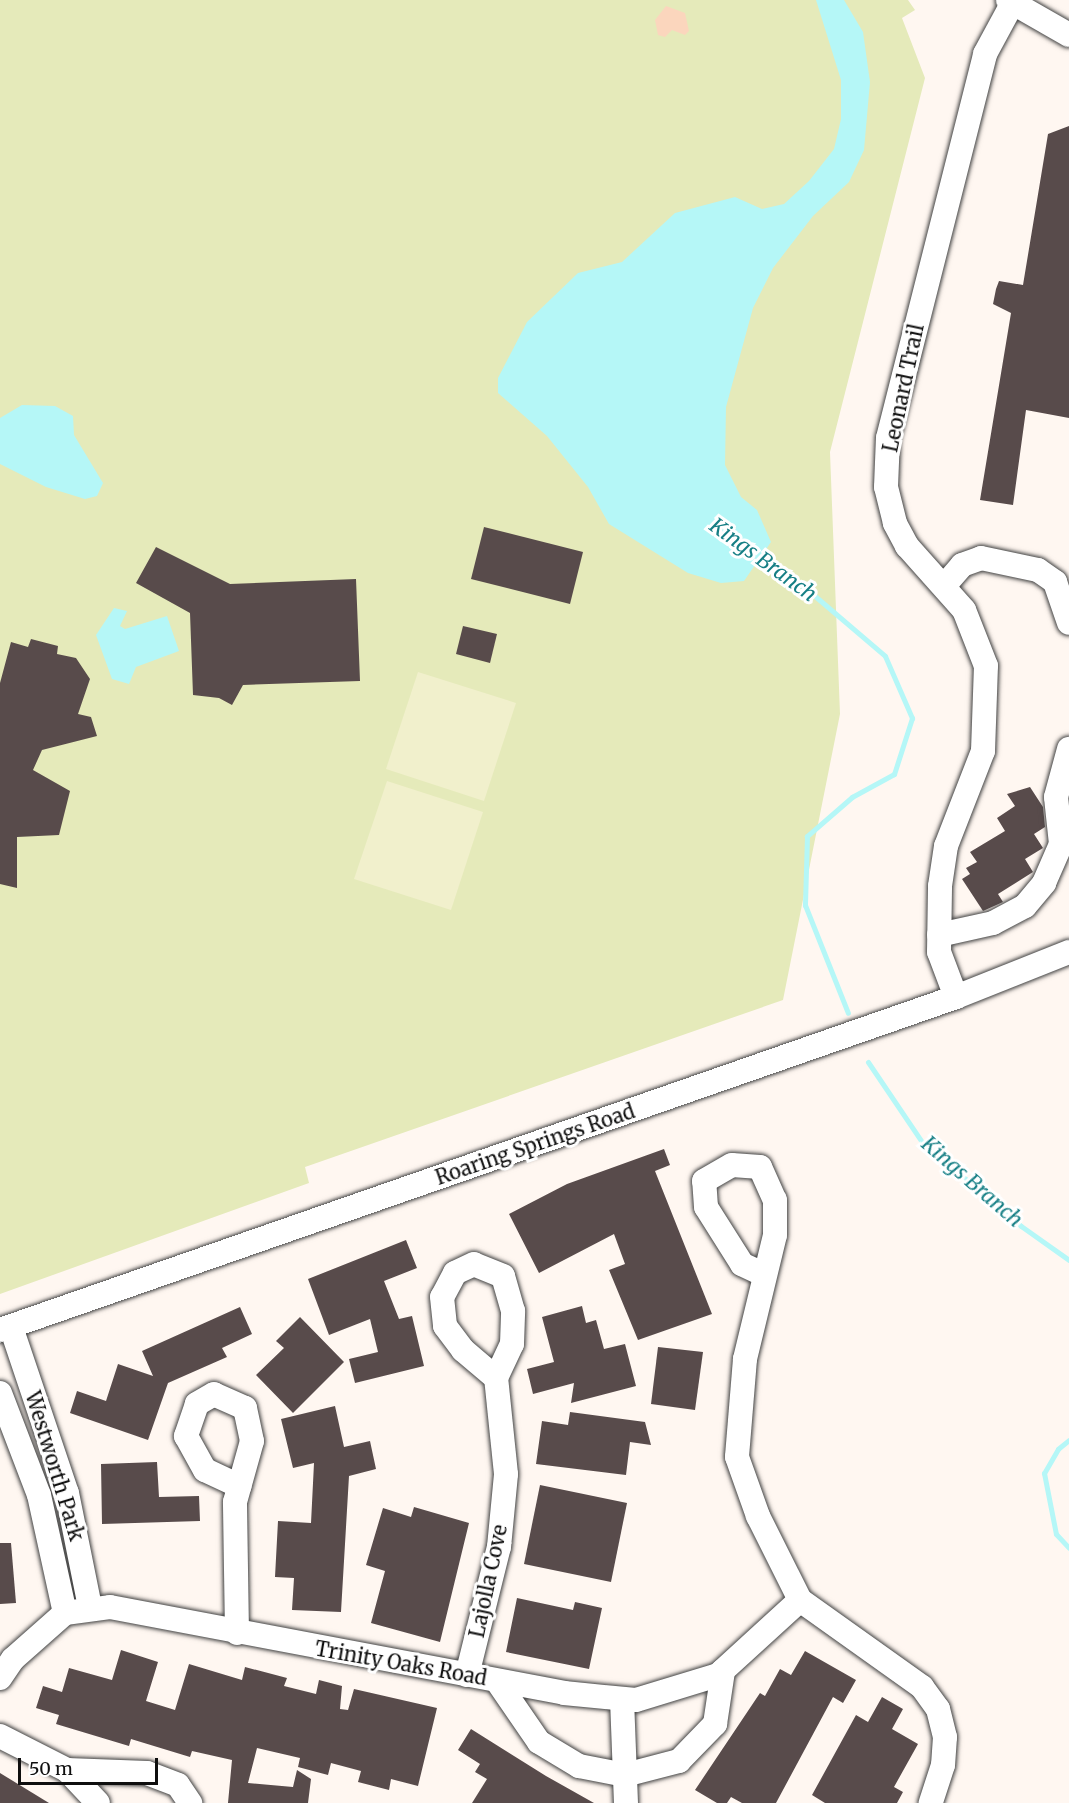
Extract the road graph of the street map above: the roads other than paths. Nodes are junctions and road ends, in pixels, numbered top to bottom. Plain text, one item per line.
1 (1010, 2) edge
2 (1069, 35) edge
3 (944, 586) junction
4 (1069, 623) edge
5 (1069, 748) edge
6 (939, 935) junction
7 (1069, 952) edge
8 (956, 997) junction
9 (763, 1274) dead end
10 (5, 1328) edge
11 (496, 1378) dead end
12 (0, 1393) edge
13 (239, 1486) dead end
14 (800, 1600) junction
15 (90, 1607) junction
16 (64, 1613) junction
17 (237, 1633) junction
18 (723, 1671) junction
19 (466, 1675) junction
20 (0, 1678) edge
21 (497, 1681) junction
22 (622, 1699) junction
23 (0, 1736) edge
24 (67, 1770) junction
25 (625, 1775) junction
26 (98, 1803) edge
27 (190, 1803) edge
28 (626, 1803) edge
29 (931, 1803) edge

1 - 2 street
1 - 3 street, Leonard Trail
3 - 4 street
3 - 6 street, Leonard Trail
5 - 6 street
6 - 8 street, Leonard Trail
7 - 8 street, Roaring Springs Road
8 - 10 street, Roaring Springs Road
9 - 14 street
10 - 15 street, Westworth Park
11 - 19 street, Lajolla Cove
12 - 16 street, Westworth Park
13 - 17 street
14 - 18 street, Trinity Oaks Road
14 - 29 street
15 - 16 street, Trinity Oaks Road
15 - 17 street, Trinity Oaks Road
16 - 20 street, Trinity Oaks Road
17 - 19 street, Trinity Oaks Road
18 - 22 street, Trinity Oaks Road
18 - 25 street
19 - 21 street, Trinity Oaks Road
21 - 22 street, Trinity Oaks Road
21 - 25 street
22 - 25 street
23 - 24 street
24 - 26 street
24 - 27 street
25 - 28 street

